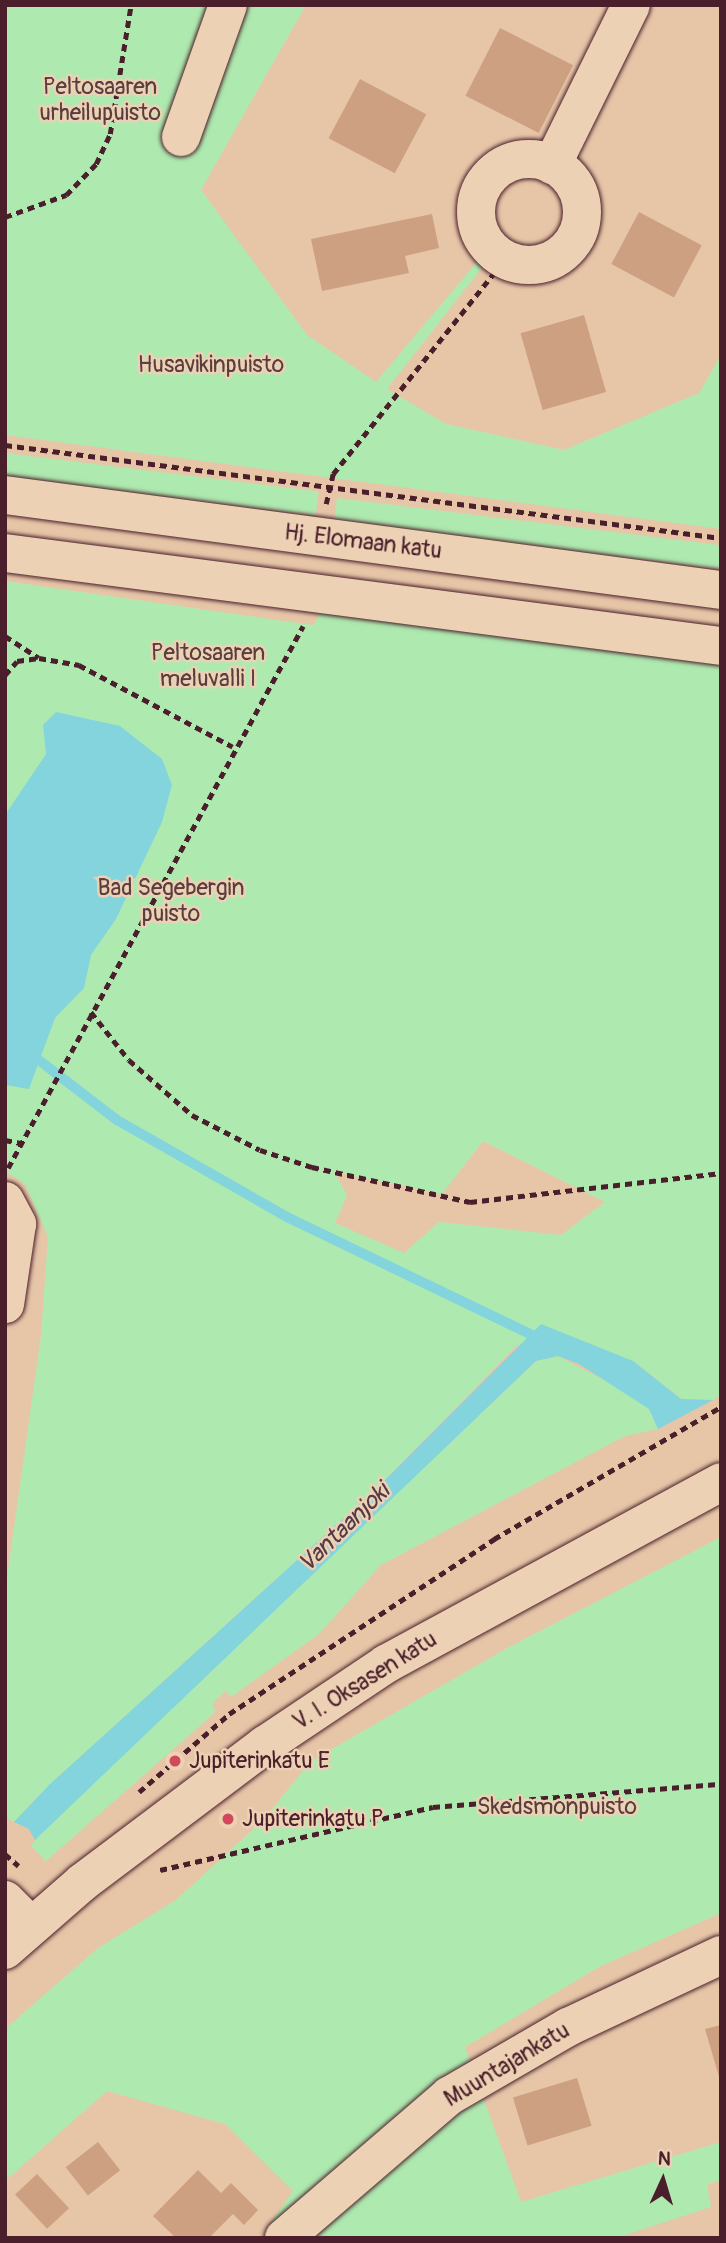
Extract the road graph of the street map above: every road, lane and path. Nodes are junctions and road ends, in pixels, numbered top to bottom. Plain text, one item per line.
1 (131, 5) edge
2 (228, 5) edge
3 (631, 5) edge
4 (181, 137) dead end
5 (552, 165) junction
6 (5, 217) edge
7 (505, 259) junction
8 (5, 445) edge
9 (328, 488) junction
10 (5, 495) edge
11 (323, 537) junction
12 (721, 538) edge
13 (368, 543) junction
14 (5, 553) edge
15 (721, 590) edge
16 (314, 594) junction
17 (362, 600) junction
18 (5, 636) edge
19 (721, 646) edge
20 (39, 658) junction
21 (5, 676) edge
22 (233, 747) junction
23 (91, 1012) junction
24 (5, 1140) edge
25 (21, 1143) junction
26 (721, 1172) edge
27 (5, 1173) edge
28 (5, 1201) edge
29 (5, 1304) edge
30 (721, 1482) edge
31 (721, 1784) edge
32 (152, 1872) dead end
33 (14, 1925) edge
34 (721, 1955) edge
35 (284, 2238) edge

1 - 6 path
2 - 4 street
3 - 5 street
5 - 7 street
5 - 7 street
7 - 9 path
8 - 9 path
9 - 11 path
9 - 12 path
10 - 11 street, Hj. Elomaan katu
11 - 13 street, Hj. Elomaan katu
13 - 15 street, Hj. Elomaan katu
13 - 17 street
14 - 16 street
16 - 17 street
16 - 22 path
17 - 19 street
18 - 20 path
20 - 21 path
20 - 22 path
22 - 23 path
23 - 25 path
23 - 26 path
24 - 25 path
25 - 27 path
28 - 29 street
30 - 33 street, V. I. Oksasen katu
31 - 32 path
34 - 35 street, Muuntajankatu

